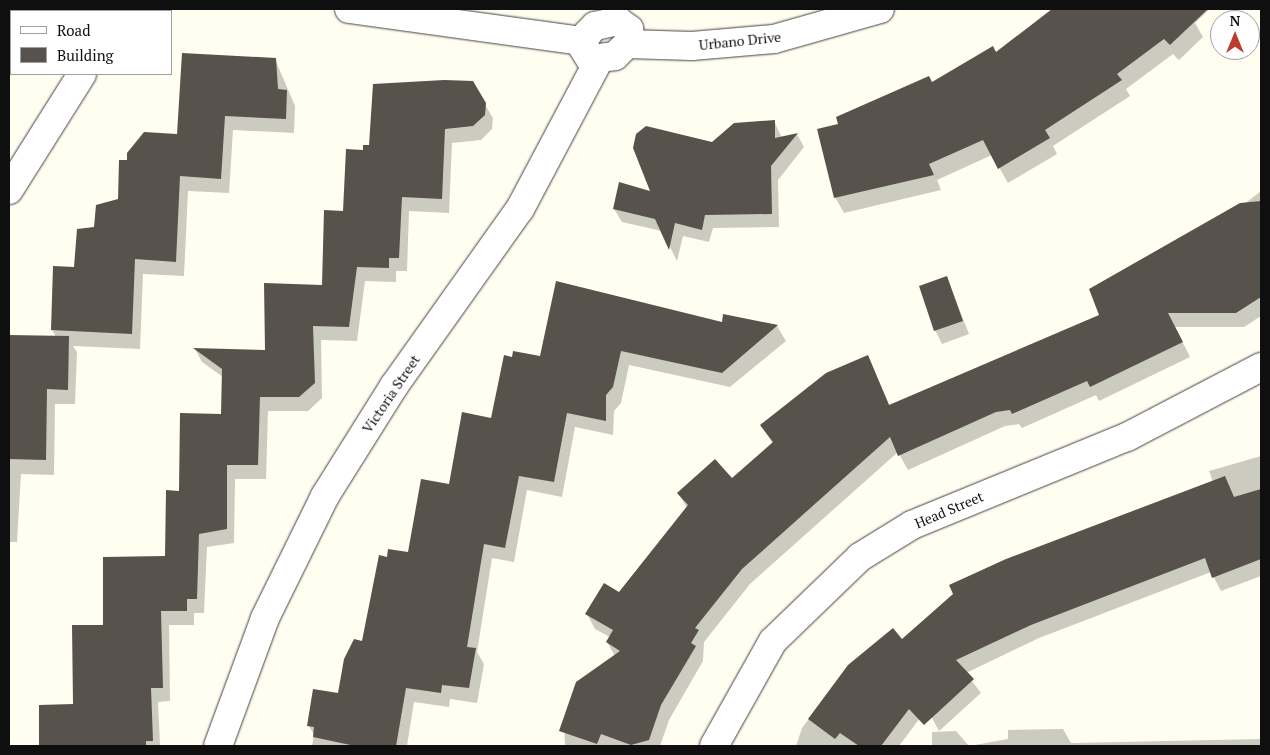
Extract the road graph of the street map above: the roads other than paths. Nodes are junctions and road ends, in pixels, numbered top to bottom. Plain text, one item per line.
1 (349, 9) edge
2 (880, 9) edge
3 (623, 25) edge
4 (591, 51) junction
5 (81, 75) edge
6 (9, 190) edge
7 (1261, 368) edge
8 (218, 746) edge
9 (714, 746) edge

1 - 4 street
2 - 3 street, Urbano Drive
3 - 4 street, Urbano Drive
4 - 8 street, Victoria Street
5 - 6 street
7 - 9 street, Head Street

